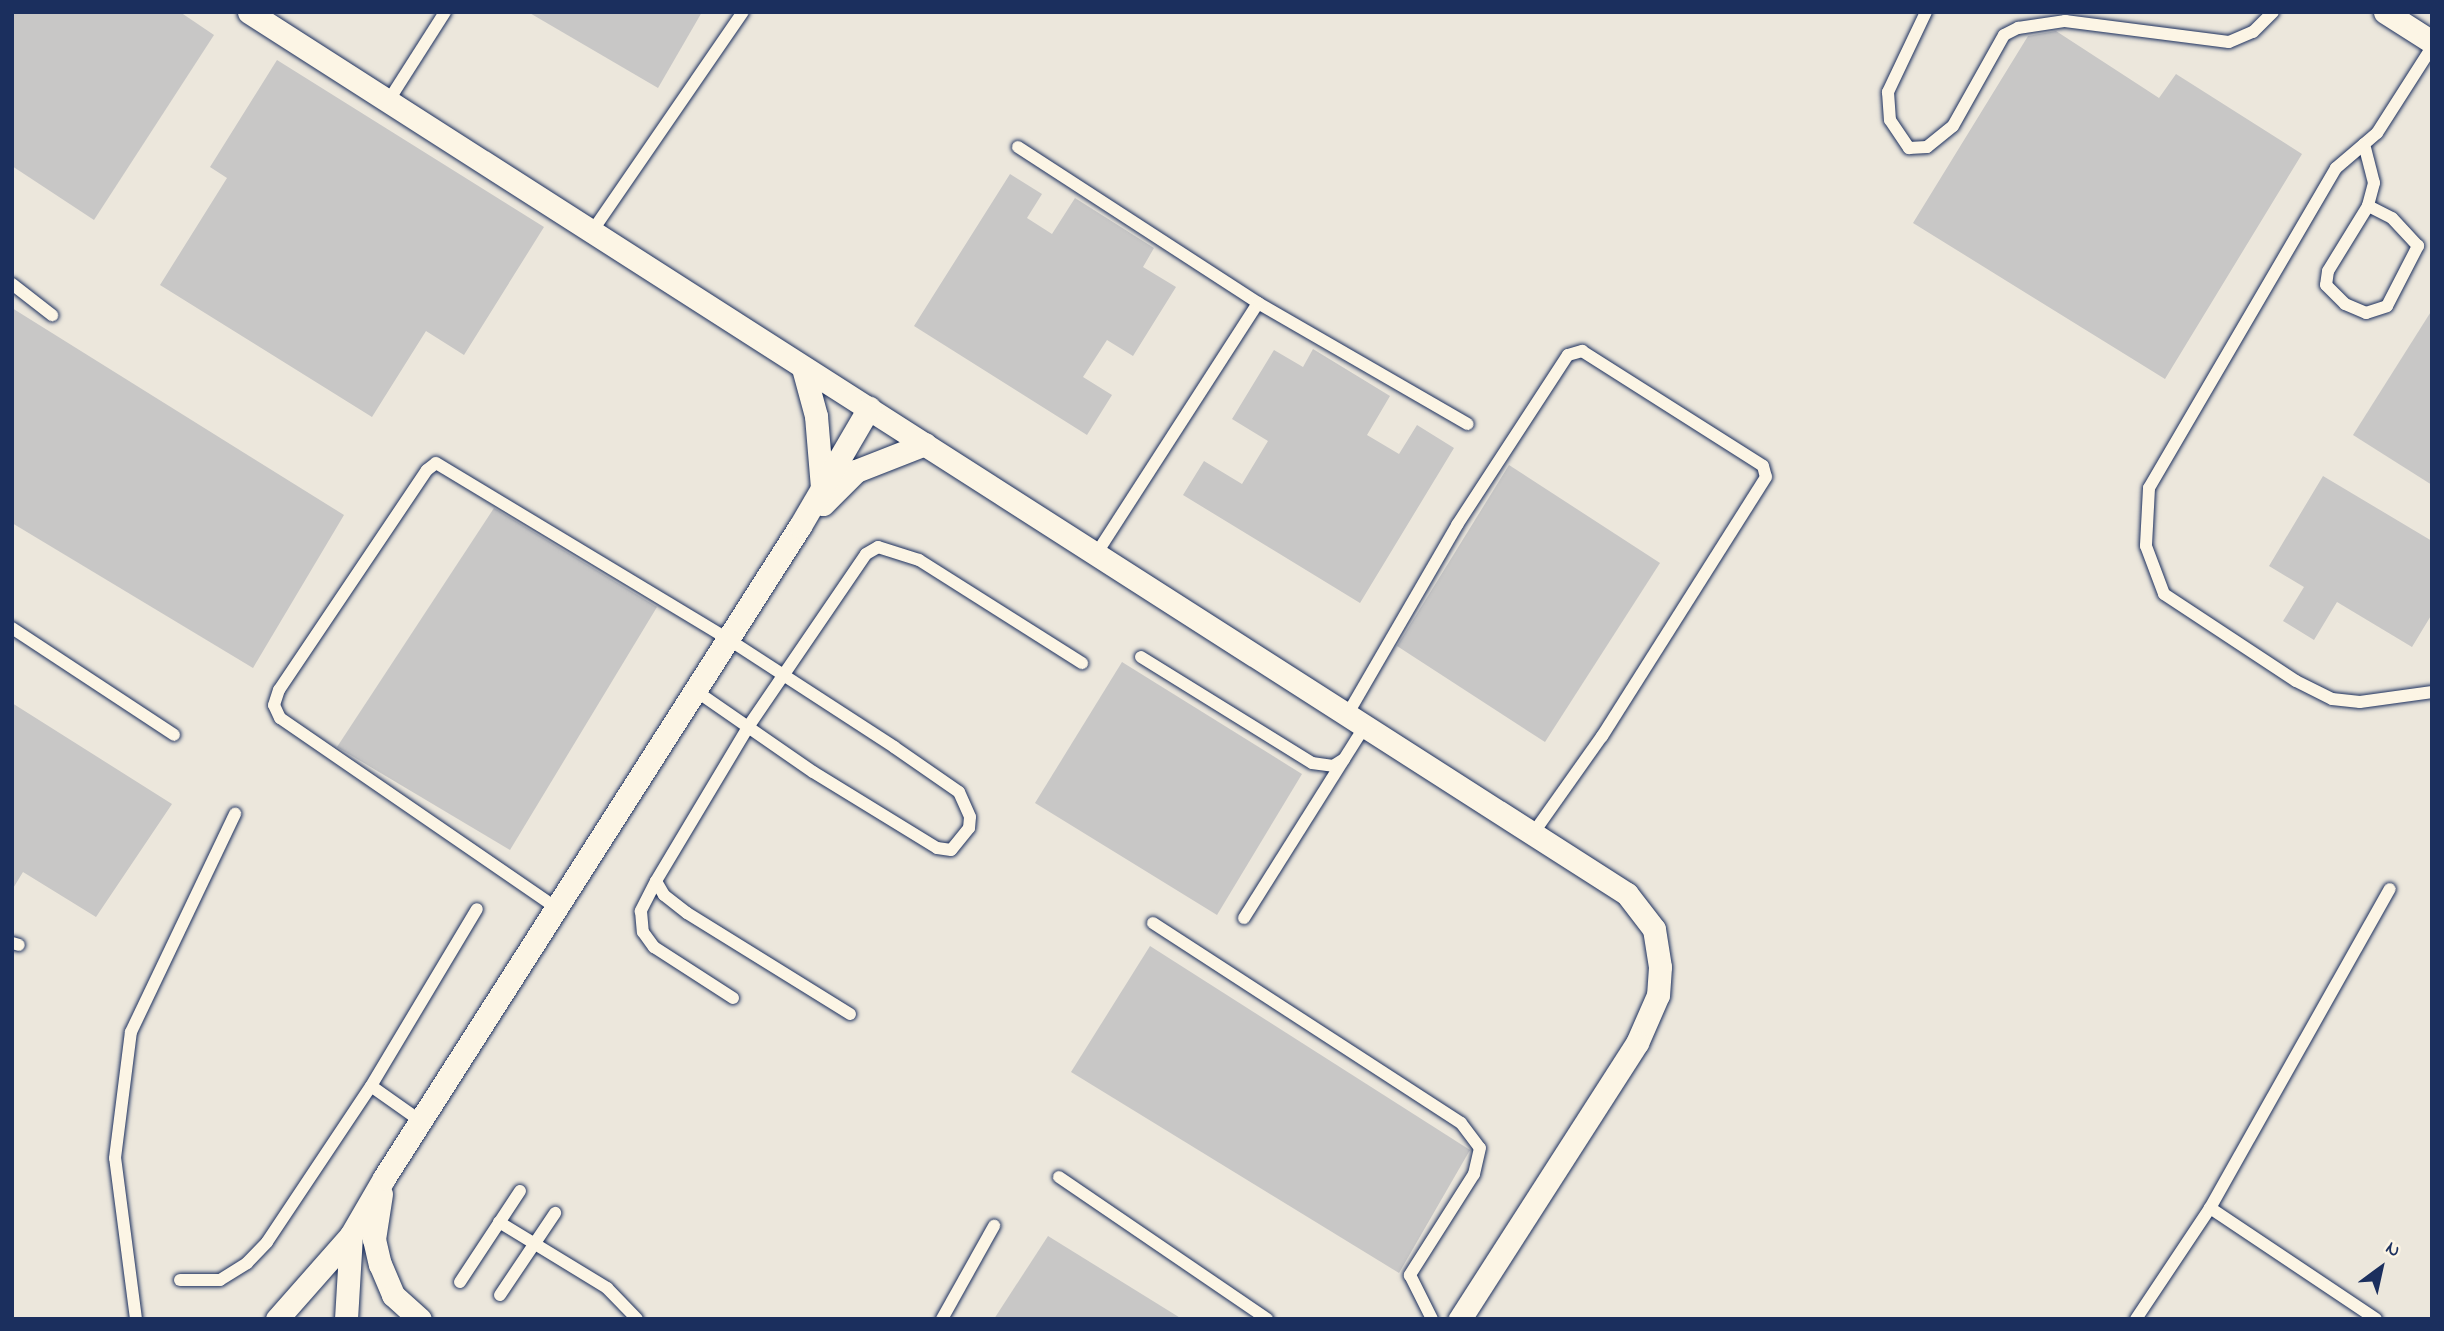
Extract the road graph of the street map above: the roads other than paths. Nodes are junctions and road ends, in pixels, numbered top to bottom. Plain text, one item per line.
1 (249, 12) edge
2 (445, 12) edge
3 (743, 12) edge
4 (1926, 12) edge
5 (2273, 12) edge
6 (2385, 12) edge
7 (2432, 45) edge
8 (389, 100) junction
9 (2364, 144) junction
10 (1018, 147) dead end
11 (2368, 206) junction
12 (591, 233) junction
13 (12, 284) edge
14 (1258, 303) junction
15 (52, 315) dead end
16 (803, 368) junction
17 (869, 408) junction
18 (1468, 424) dead end
19 (925, 444) junction
20 (822, 488) junction
21 (800, 526) junction
22 (1096, 554) junction
23 (12, 628) edge
24 (728, 639) junction
25 (1141, 657) dead end
26 (1082, 663) dead end
27 (785, 677) junction
28 (693, 689) junction
29 (2432, 692) edge
30 (1356, 720) junction
31 (748, 727) junction
32 (174, 735) dead end
33 (1344, 759) junction
34 (235, 814) dead end
35 (1534, 832) junction
36 (656, 881) junction
37 (2390, 889) dead end
38 (477, 909) dead end
39 (558, 909) junction
40 (1244, 918) dead end
41 (1153, 923) dead end
42 (733, 998) dead end
43 (850, 1014) dead end
44 (371, 1086) junction
45 (422, 1122) junction
46 (1059, 1177) dead end
47 (384, 1178) junction
48 (520, 1191) dead end
49 (2210, 1208) junction
50 (555, 1213) dead end
51 (499, 1222) junction
52 (994, 1226) dead end
53 (351, 1235) junction
54 (535, 1241) junction
55 (180, 1280) dead end
56 (460, 1282) dead end
57 (500, 1295) dead end
58 (136, 1319) edge
59 (277, 1319) edge
60 (346, 1319) edge
61 (420, 1319) edge
62 (637, 1319) edge
63 (942, 1319) edge
64 (1268, 1319) edge
65 (1432, 1319) edge
66 (1460, 1319) edge
67 (2136, 1319) edge
68 (2376, 1319) edge

1 - 8 street
2 - 8 lane
3 - 12 lane
4 - 5 lane
6 - 7 street
7 - 9 lane
8 - 12 street
9 - 11 lane
9 - 29 lane
10 - 14 lane
11 - 11 lane
12 - 16 street
13 - 15 lane
14 - 18 lane
14 - 22 lane
16 - 17 street
16 - 20 street
17 - 19 street
17 - 20 street
19 - 21 street
19 - 22 street
20 - 21 street
21 - 24 street
22 - 30 street
23 - 32 lane
24 - 27 lane
24 - 28 street
24 - 39 lane
25 - 33 lane
26 - 27 lane
27 - 31 lane
27 - 31 lane
28 - 31 lane
28 - 39 street
30 - 33 lane
30 - 35 street
30 - 35 lane
31 - 36 lane
33 - 40 lane
34 - 58 lane
35 - 66 street
36 - 42 lane
36 - 43 lane
37 - 49 lane
38 - 44 lane
39 - 45 street
41 - 65 lane
44 - 45 lane
44 - 55 lane
45 - 47 street
46 - 64 lane
47 - 53 street
47 - 61 street
48 - 51 lane
49 - 67 lane
49 - 68 lane
50 - 54 lane
51 - 54 lane
51 - 56 lane
52 - 63 lane
53 - 59 street
53 - 60 street
54 - 57 lane
54 - 62 lane

